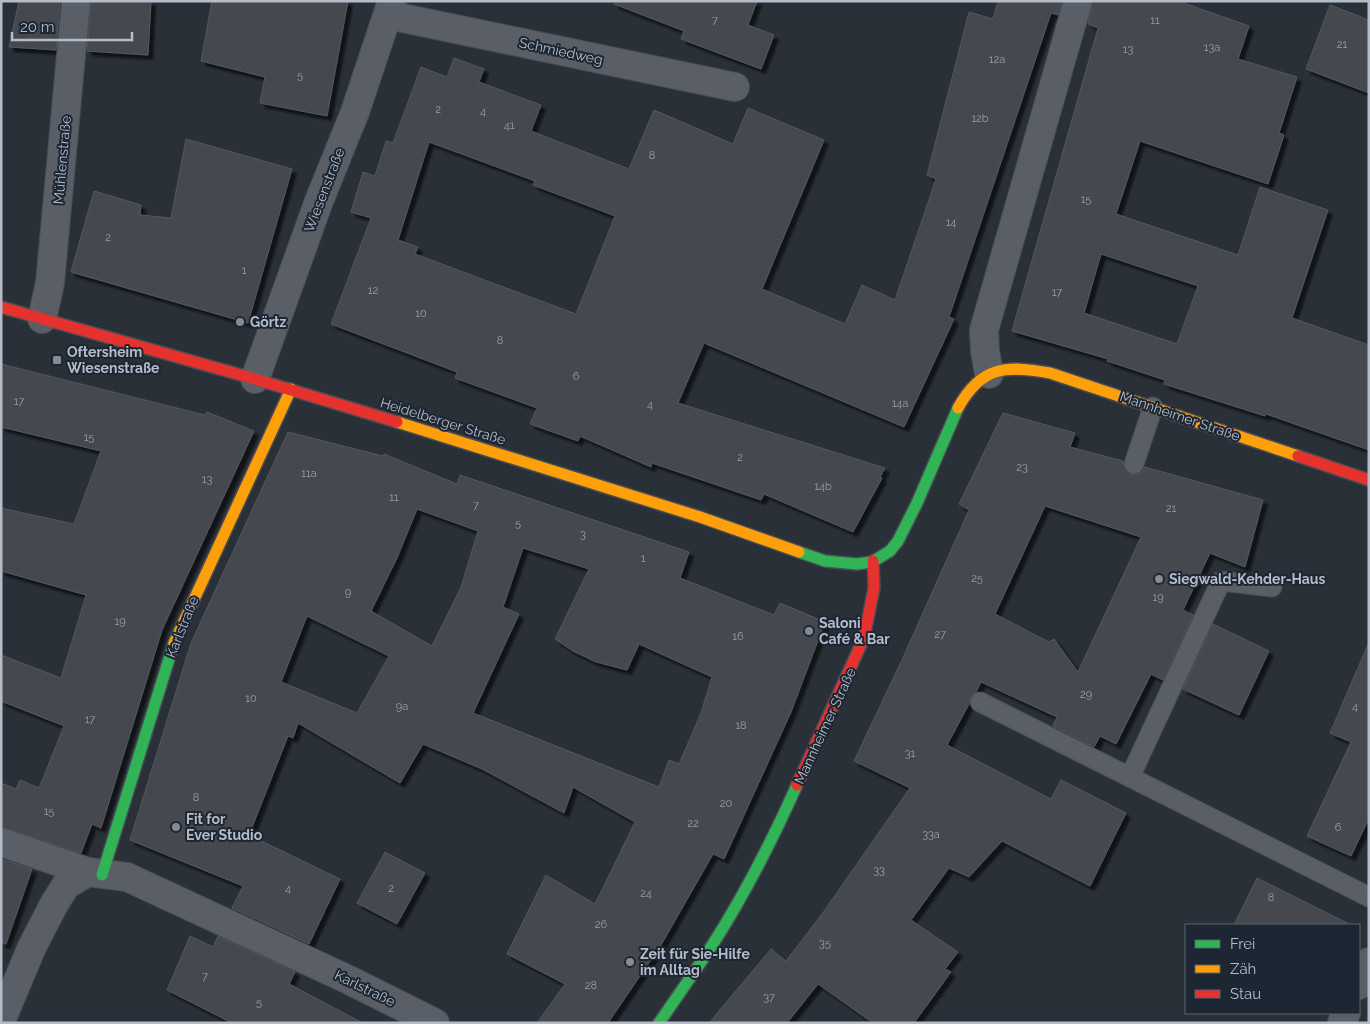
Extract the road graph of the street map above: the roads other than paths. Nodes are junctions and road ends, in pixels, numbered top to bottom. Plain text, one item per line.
1 (76, 1) edge
2 (1078, 1) edge
3 (390, 8) edge
4 (735, 87) dead end
5 (1, 307) edge
6 (42, 319) junction
7 (989, 374) junction
8 (255, 379) junction
9 (291, 389) junction
10 (1153, 407) junction
11 (1134, 464) dead end
12 (1369, 480) edge
13 (873, 561) junction
14 (1272, 586) dead end
15 (980, 702) dead end
16 (1130, 777) junction
17 (1, 842) edge
18 (95, 874) junction
19 (1369, 897) edge
20 (1369, 962) edge
21 (1360, 983) edge
22 (1, 1021) edge
23 (435, 1023) edge
24 (659, 1023) edge

1 - 6 street, Mühlenstraße
2 - 7 street
3 - 4 street, Schmiedweg
3 - 8 street, Wiesenstraße
5 - 6 street, Heidelberger Straße
6 - 8 street, Heidelberger Straße
7 - 10 street, Mannheimer Straße
7 - 13 street, Mannheimer Straße
8 - 9 street, Heidelberger Straße
9 - 13 street, Heidelberger Straße
9 - 18 street, Karlstraße
10 - 11 lane
10 - 12 street, Mannheimer Straße
13 - 24 street, Mannheimer Straße
14 - 16 lane
15 - 16 lane
16 - 19 lane
17 - 18 street, Karlstraße
18 - 22 street
18 - 23 street, Karlstraße
20 - 21 street

